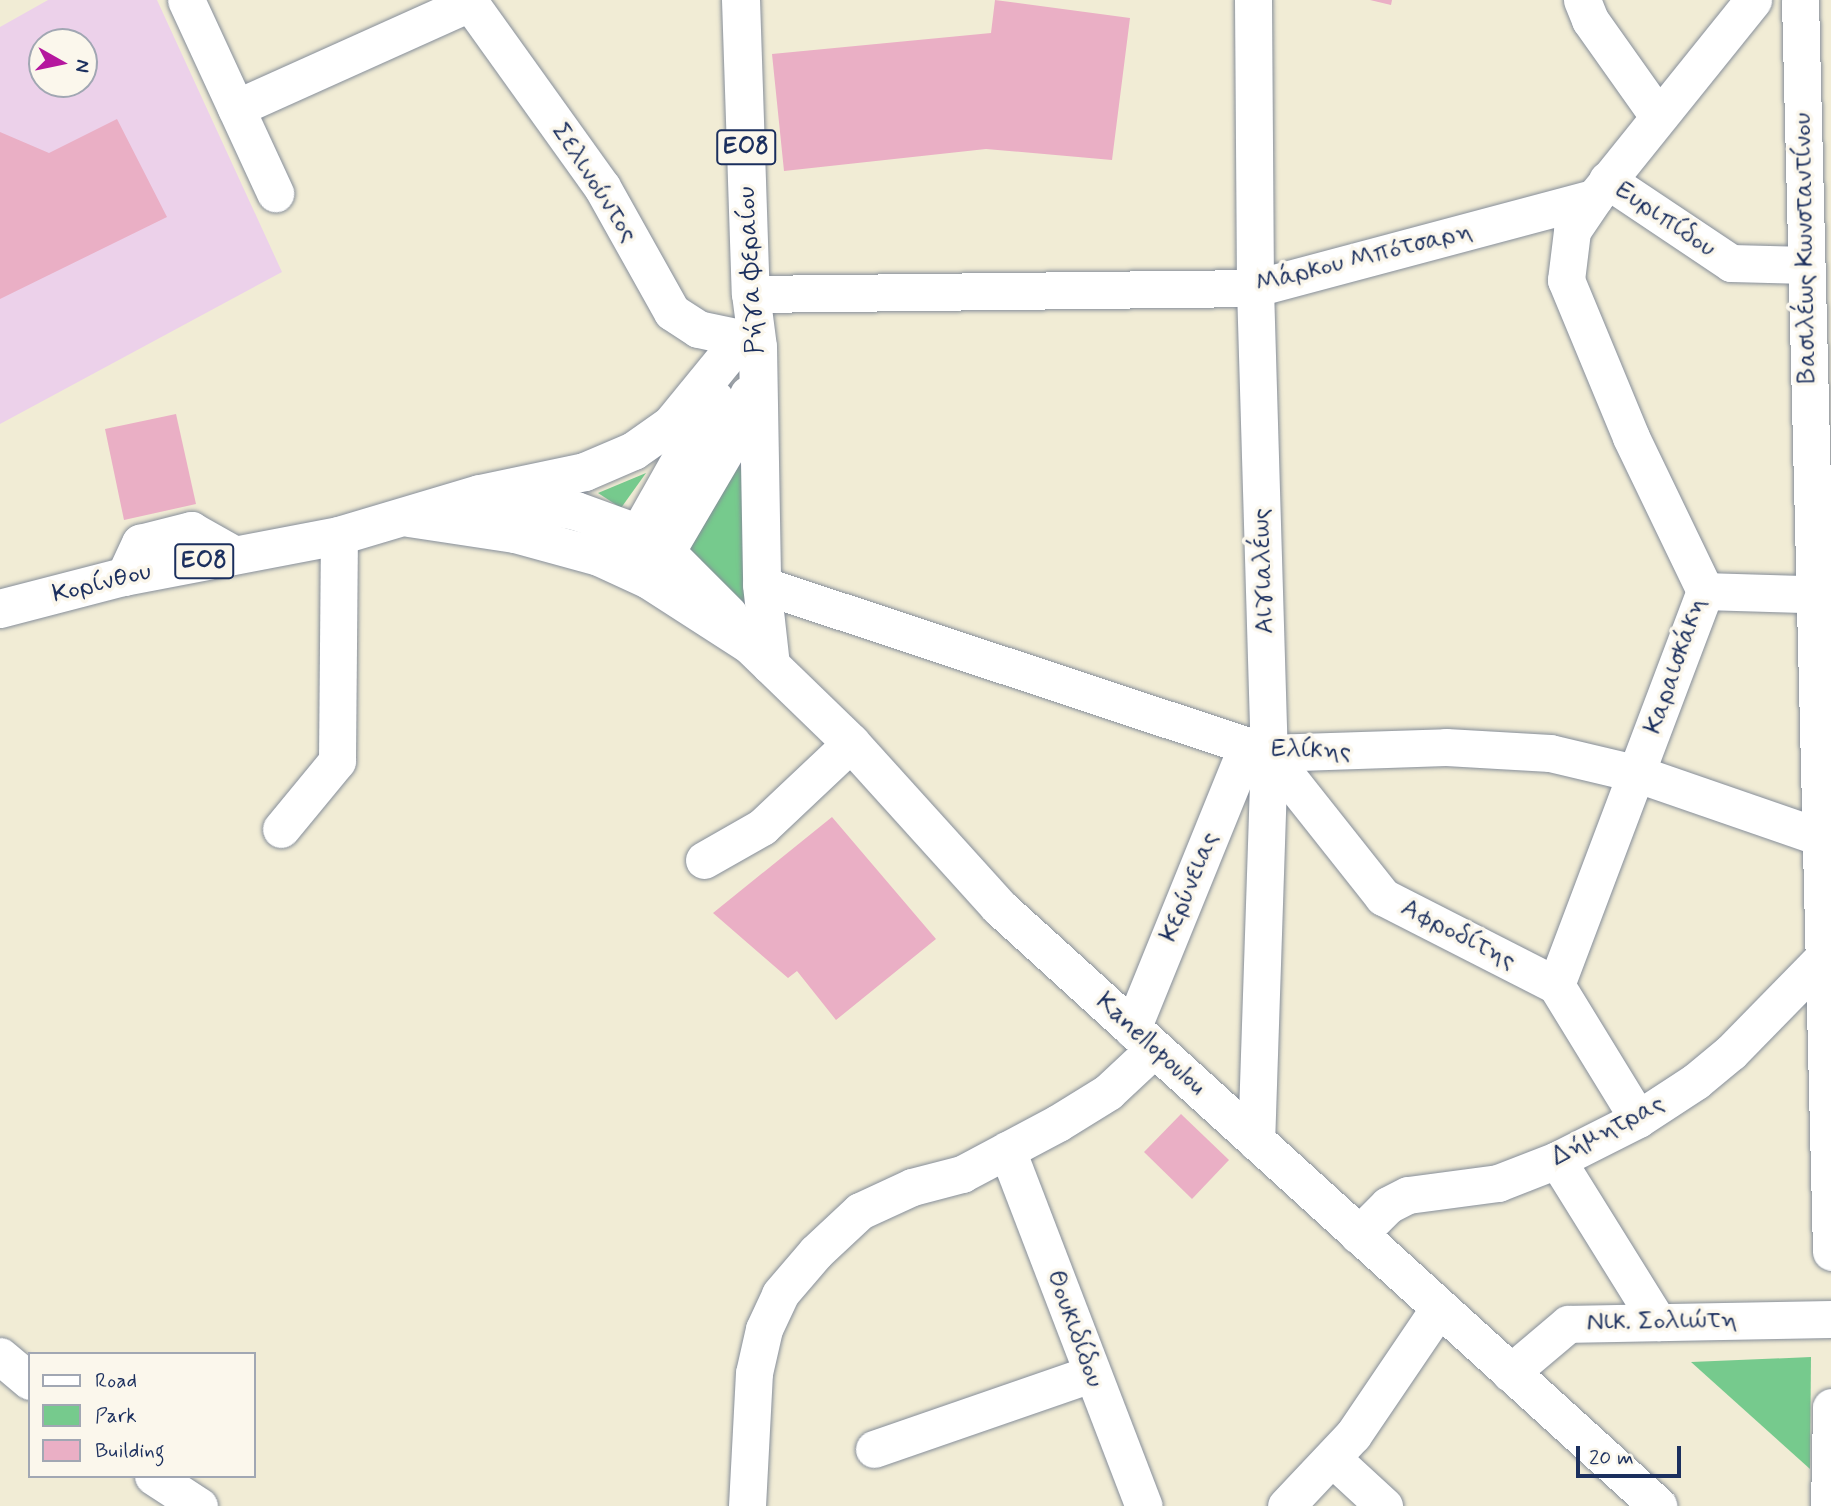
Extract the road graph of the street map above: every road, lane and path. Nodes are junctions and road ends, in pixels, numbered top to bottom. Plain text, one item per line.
1 (186, 0) edge
2 (741, 0) edge
3 (1253, 0) edge
4 (1582, 0) edge
5 (1753, 0) edge
6 (1800, 0) edge
7 (469, 2) edge
8 (236, 108) junction
9 (1658, 116) junction
10 (1600, 189) junction
11 (275, 193) dead end
12 (1814, 261) edge
13 (1255, 288) junction
14 (751, 294) junction
15 (741, 354) junction
16 (1820, 356) edge
17 (480, 494) junction
18 (409, 517) junction
19 (339, 536) junction
20 (644, 558) junction
21 (762, 585) junction
22 (1705, 591) junction
23 (1823, 596) edge
24 (0, 610) edge
25 (761, 655) junction
26 (850, 743) junction
27 (1258, 749) junction
28 (1638, 774) junction
29 (281, 829) dead end
30 (1826, 839) edge
31 (705, 860) dead end
32 (1823, 958) junction
33 (1556, 985) junction
34 (1143, 1039) junction
35 (1638, 1119) junction
36 (1256, 1142) junction
37 (1007, 1150) junction
38 (1557, 1160) junction
39 (1358, 1235) junction
40 (1831, 1252) edge
41 (1439, 1308) junction
42 (1831, 1319) edge
43 (1658, 1322) junction
44 (0, 1356) edge
45 (1510, 1373) junction
46 (1090, 1374) junction
47 (28, 1379) edge
48 (1831, 1406) edge
49 (874, 1449) dead end
50 (1332, 1458) junction
51 (156, 1478) edge
52 (1830, 1488) edge
53 (199, 1506) edge
54 (747, 1506) edge
55 (1144, 1506) edge
56 (1286, 1506) edge
57 (1384, 1506) edge
58 (1658, 1506) edge

1 - 8 street
2 - 14 main road, Ρήγα Φεραίου / ΕΟ8
3 - 13 street, Αιγιαλέως
4 - 9 street
5 - 9 street
6 - 12 street, Βασιλέως Κωνσταντίνου
7 - 8 street
7 - 15 street, Σελινούντος
8 - 11 street
9 - 10 street
10 - 12 street, Ευριπίδου
10 - 13 street, Μάρκου Μπότσαρη
10 - 22 street, Καραισκάκη
12 - 16 street, Βασιλέως Κωνσταντίνου
13 - 14 street, Μάρκου Μπότσαρη
13 - 27 street, Αιγιαλέως
14 - 15 main road, ΕΟ8
15 - 17 main road, ΕΟ8
15 - 20 main road, ΕΟ8
15 - 21 main road
16 - 23 street, Βασιλέως Κωνσταντίνου
17 - 18 main road, Κορίνθου / ΕΟ8
17 - 20 main road, ΕΟ8
18 - 19 main road, Κορίνθου / ΕΟ8
18 - 20 main road, Κορίνθου / ΕΟ8
19 - 24 main road, Κορίνθου / ΕΟ8
19 - 29 street
20 - 25 main road, Kanellopoulou
21 - 25 main road
21 - 27 street, Ελίκης
22 - 23 street
22 - 28 street, Καραισκάκη
23 - 30 street, Βασιλέως Κωνσταντίνου
25 - 26 main road, Kanellopoulou
26 - 31 street
26 - 34 main road, Kanellopoulou
27 - 28 street, Ελίκης
27 - 33 street, Αφροδίτης
27 - 34 street, Κερύνειας
27 - 36 street, Αιγιαλέως
28 - 30 street, Ελίκης
28 - 33 street, Καραισκάκη
30 - 32 street, Βασιλέως Κωνσταντίνου
32 - 35 street, Δήμητρας
32 - 40 street, Βασιλέως Κωνσταντίνου
33 - 35 street
34 - 36 main road, Kanellopoulou
34 - 37 street
35 - 38 street, Δήμητρας
36 - 39 main road, Kanellopoulou
37 - 46 street, Θουκιδίδου
37 - 54 street
38 - 39 street, Δήμητρας
38 - 43 street
39 - 41 main road, Kanellopoulou
41 - 45 main road, Kanellopoulou
41 - 50 street
42 - 43 street, Νικ. Σολιώτη
43 - 45 street, Νικ. Σολιώτη
44 - 47 street
45 - 58 main road, Kanellopoulou
46 - 49 street
46 - 55 street, Θουκιδίδου
48 - 52 street
50 - 56 street
50 - 57 street
51 - 53 street

